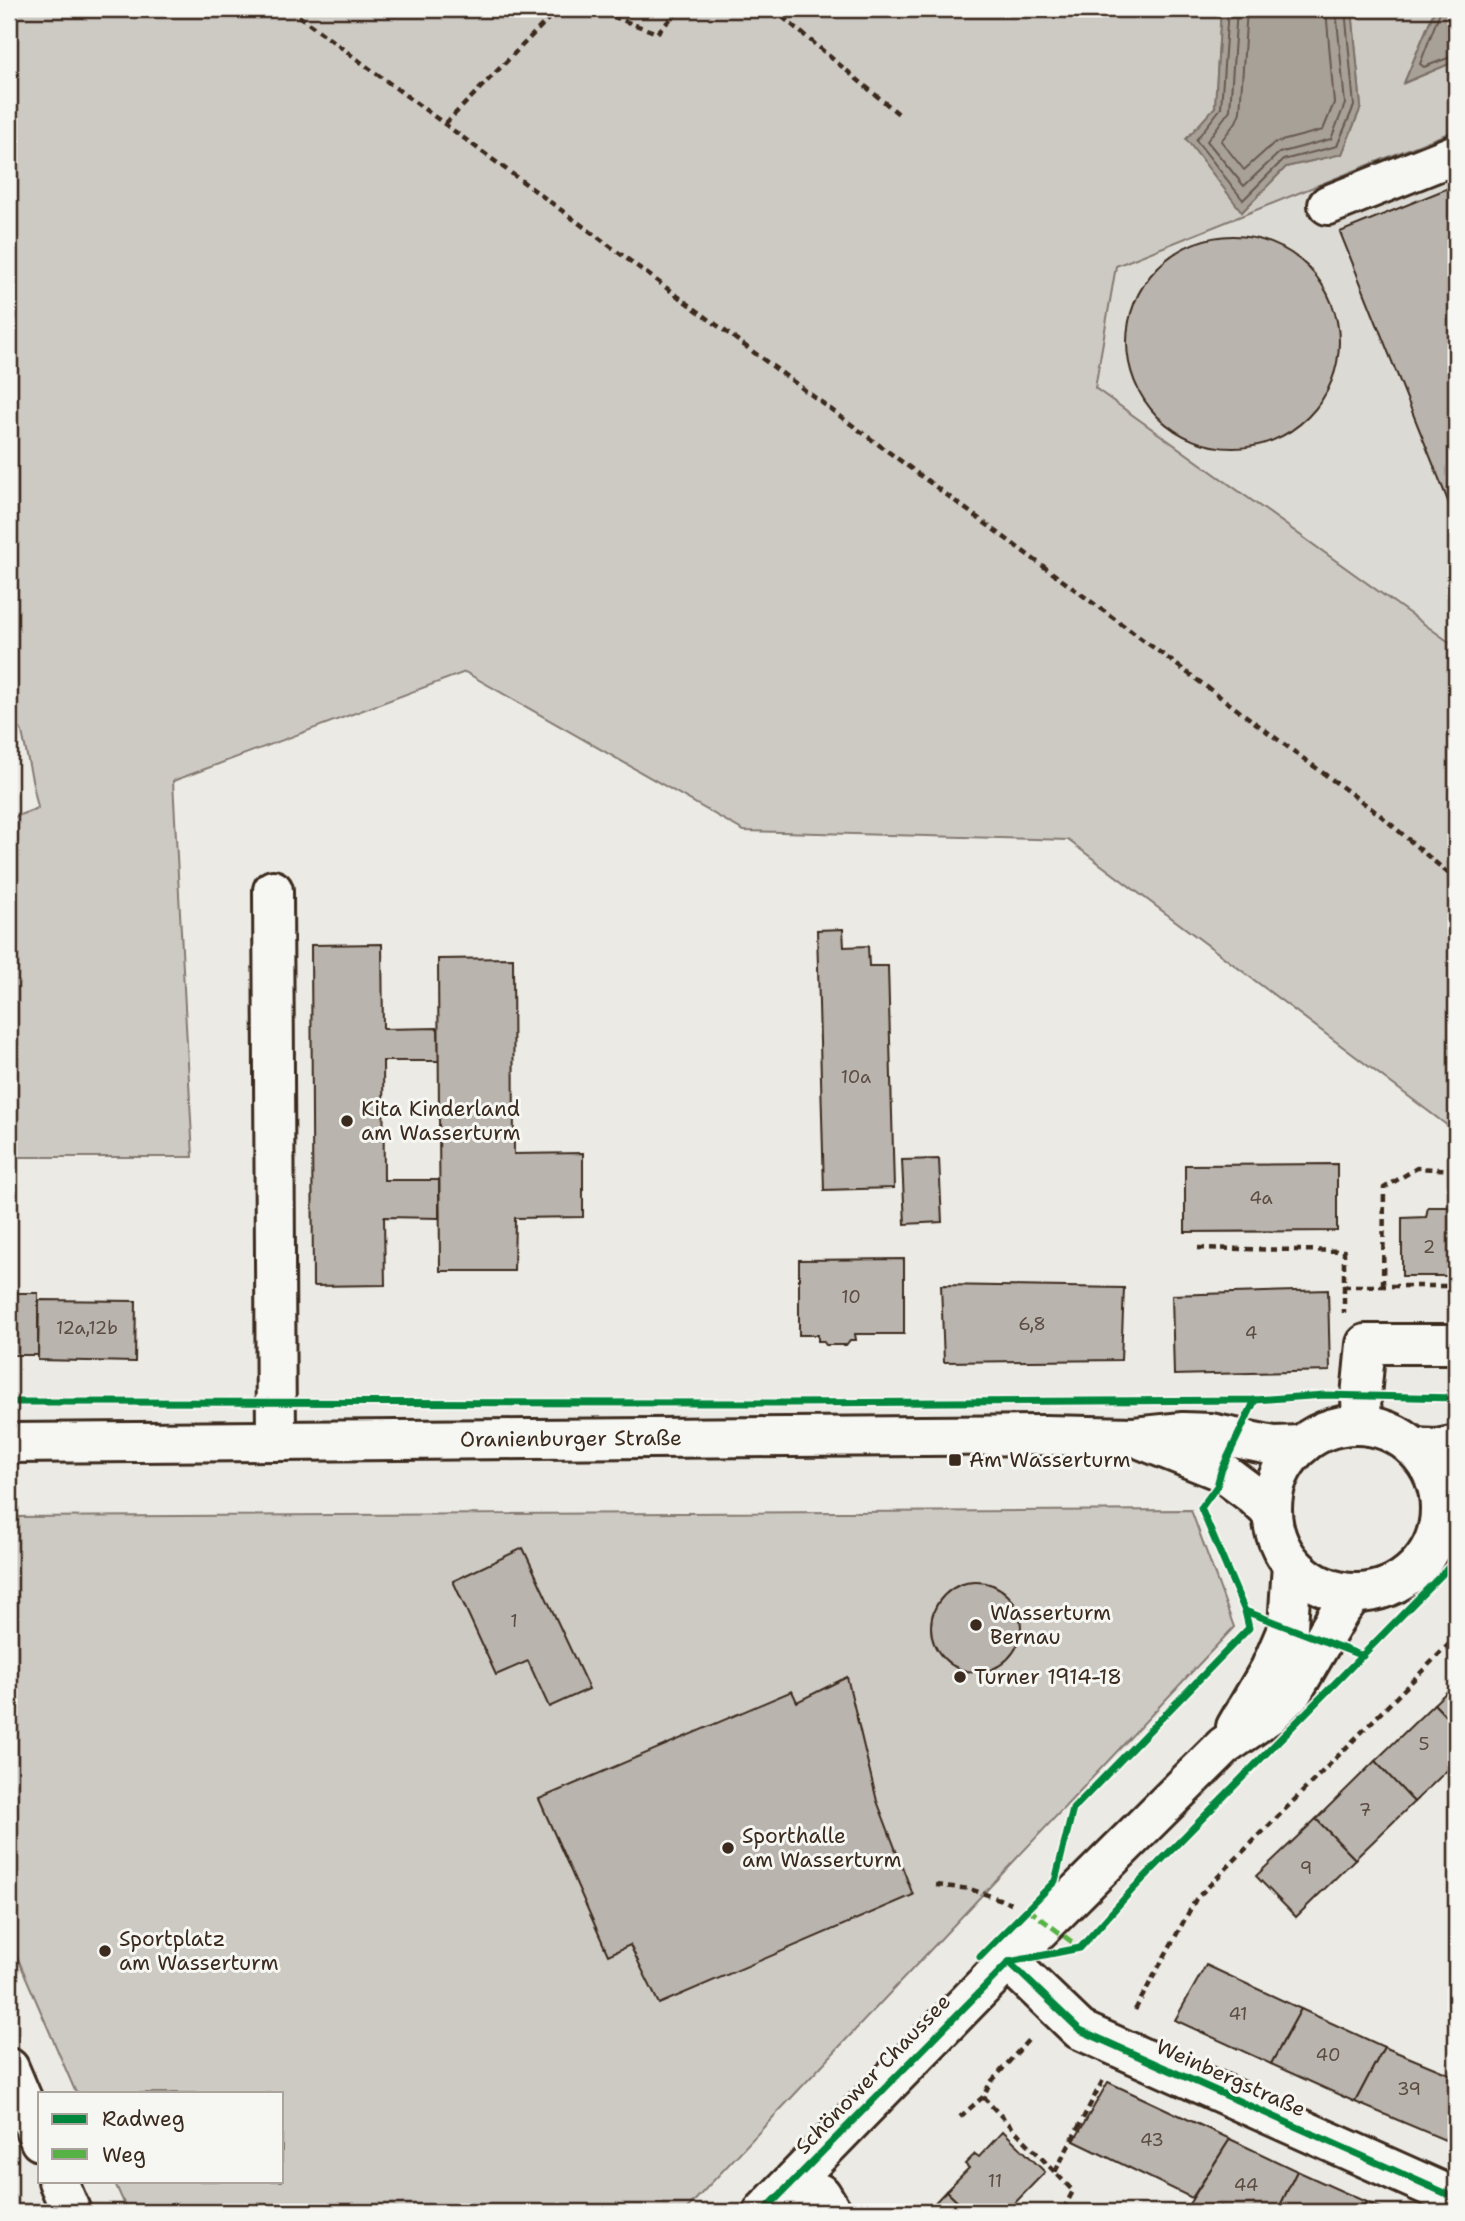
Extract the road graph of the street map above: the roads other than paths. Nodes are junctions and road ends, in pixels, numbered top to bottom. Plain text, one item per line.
1 (1456, 154) edge
2 (1328, 205) dead end
3 (273, 890) dead end
4 (1456, 1344) edge
5 (1362, 1425) junction
6 (1134, 1437) junction
7 (276, 1441) junction
8 (9, 1443) edge
9 (1302, 1444) junction
10 (1456, 1445) edge
11 (1414, 1448) junction
12 (1448, 1496) edge
13 (1272, 1513) junction
14 (1292, 1564) junction
15 (1354, 1593) junction
16 (1224, 1746) junction
17 (1009, 1962) junction
18 (9, 2068) edge
19 (38, 2135) edge
20 (794, 2180) junction
21 (58, 2182) edge
22 (1456, 2198) edge
23 (71, 2212) edge
24 (763, 2212) edge
25 (832, 2212) edge

1 - 2 main road
3 - 7 main road
4 - 5 main road
5 - 9 main road
5 - 11 main road
6 - 7 main road, Oranienburger Straße
6 - 9 main road, Oranienburger Straße
6 - 13 main road, Oranienburger Straße
7 - 8 main road, Oranienburger Straße
9 - 13 main road
10 - 11 main road
11 - 12 main road
12 - 15 main road
13 - 14 main road
14 - 15 main road
14 - 16 main road, Schönower Chaussee
15 - 16 main road, Schönower Chaussee
16 - 17 main road, Schönower Chaussee
17 - 20 main road, Schönower Chaussee
17 - 22 main road, Weinbergstraße
18 - 19 main road
20 - 24 main road, Schönower Chaussee
20 - 25 main road
21 - 23 main road

